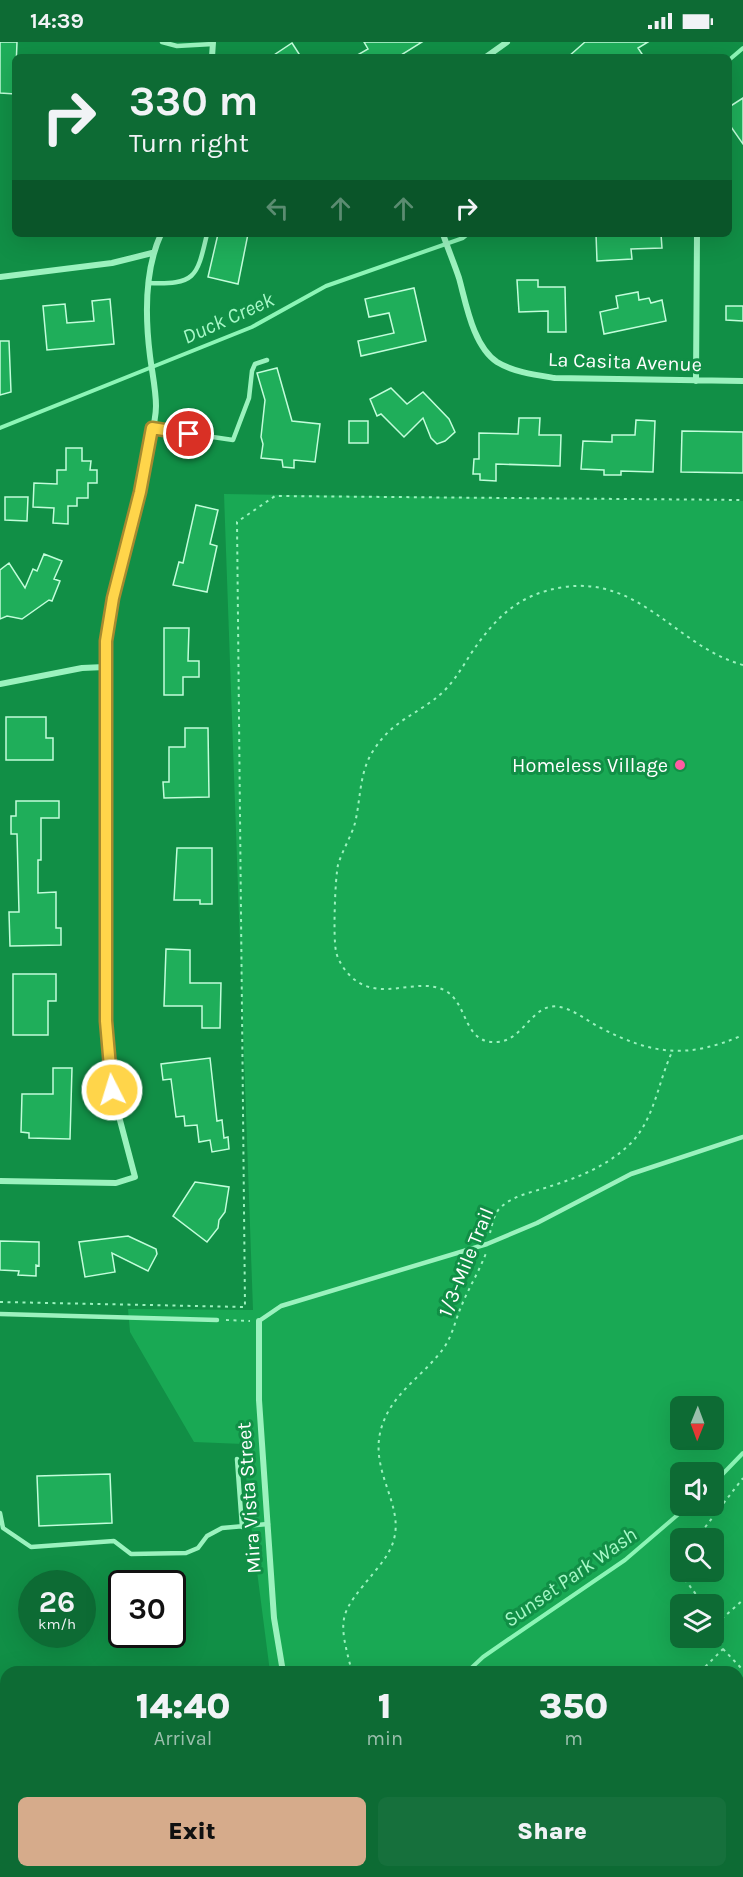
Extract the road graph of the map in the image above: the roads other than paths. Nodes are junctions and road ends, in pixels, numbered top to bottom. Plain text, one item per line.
1 (162, 42) edge
2 (507, 42) edge
3 (213, 43) edge
4 (490, 54) edge
5 (160, 237) edge
6 (206, 237) edge
7 (444, 237) edge
8 (696, 237) edge
9 (153, 253) junction
10 (0, 277) edge
11 (148, 283) junction
12 (267, 360) dead end
13 (696, 381) junction
14 (743, 381) edge
15 (152, 428) junction
16 (105, 666) junction
17 (0, 684) edge
18 (743, 1137) edge
19 (0, 1181) edge
20 (0, 1314) edge
21 (217, 1320) road end
22 (259, 1321) joint
23 (237, 1459) dead end
24 (0, 1513) edge
25 (268, 1524) junction
26 (242, 1527) junction
27 (282, 1666) edge

1 - 3 lane
2 - 4 street
5 - 9 street
6 - 11 lane
7 - 13 street, La Casita Avenue
8 - 13 street
9 - 10 street
9 - 11 street
11 - 15 street
12 - 15 lane
13 - 14 street, La Casita Avenue
15 - 16 street
16 - 17 street
16 - 19 street
18 - 22 lane
20 - 21 lane
22 - 25 street, Mira Vista Street
23 - 26 lane
24 - 26 lane
25 - 26 lane
25 - 27 street, Mira Vista Street

